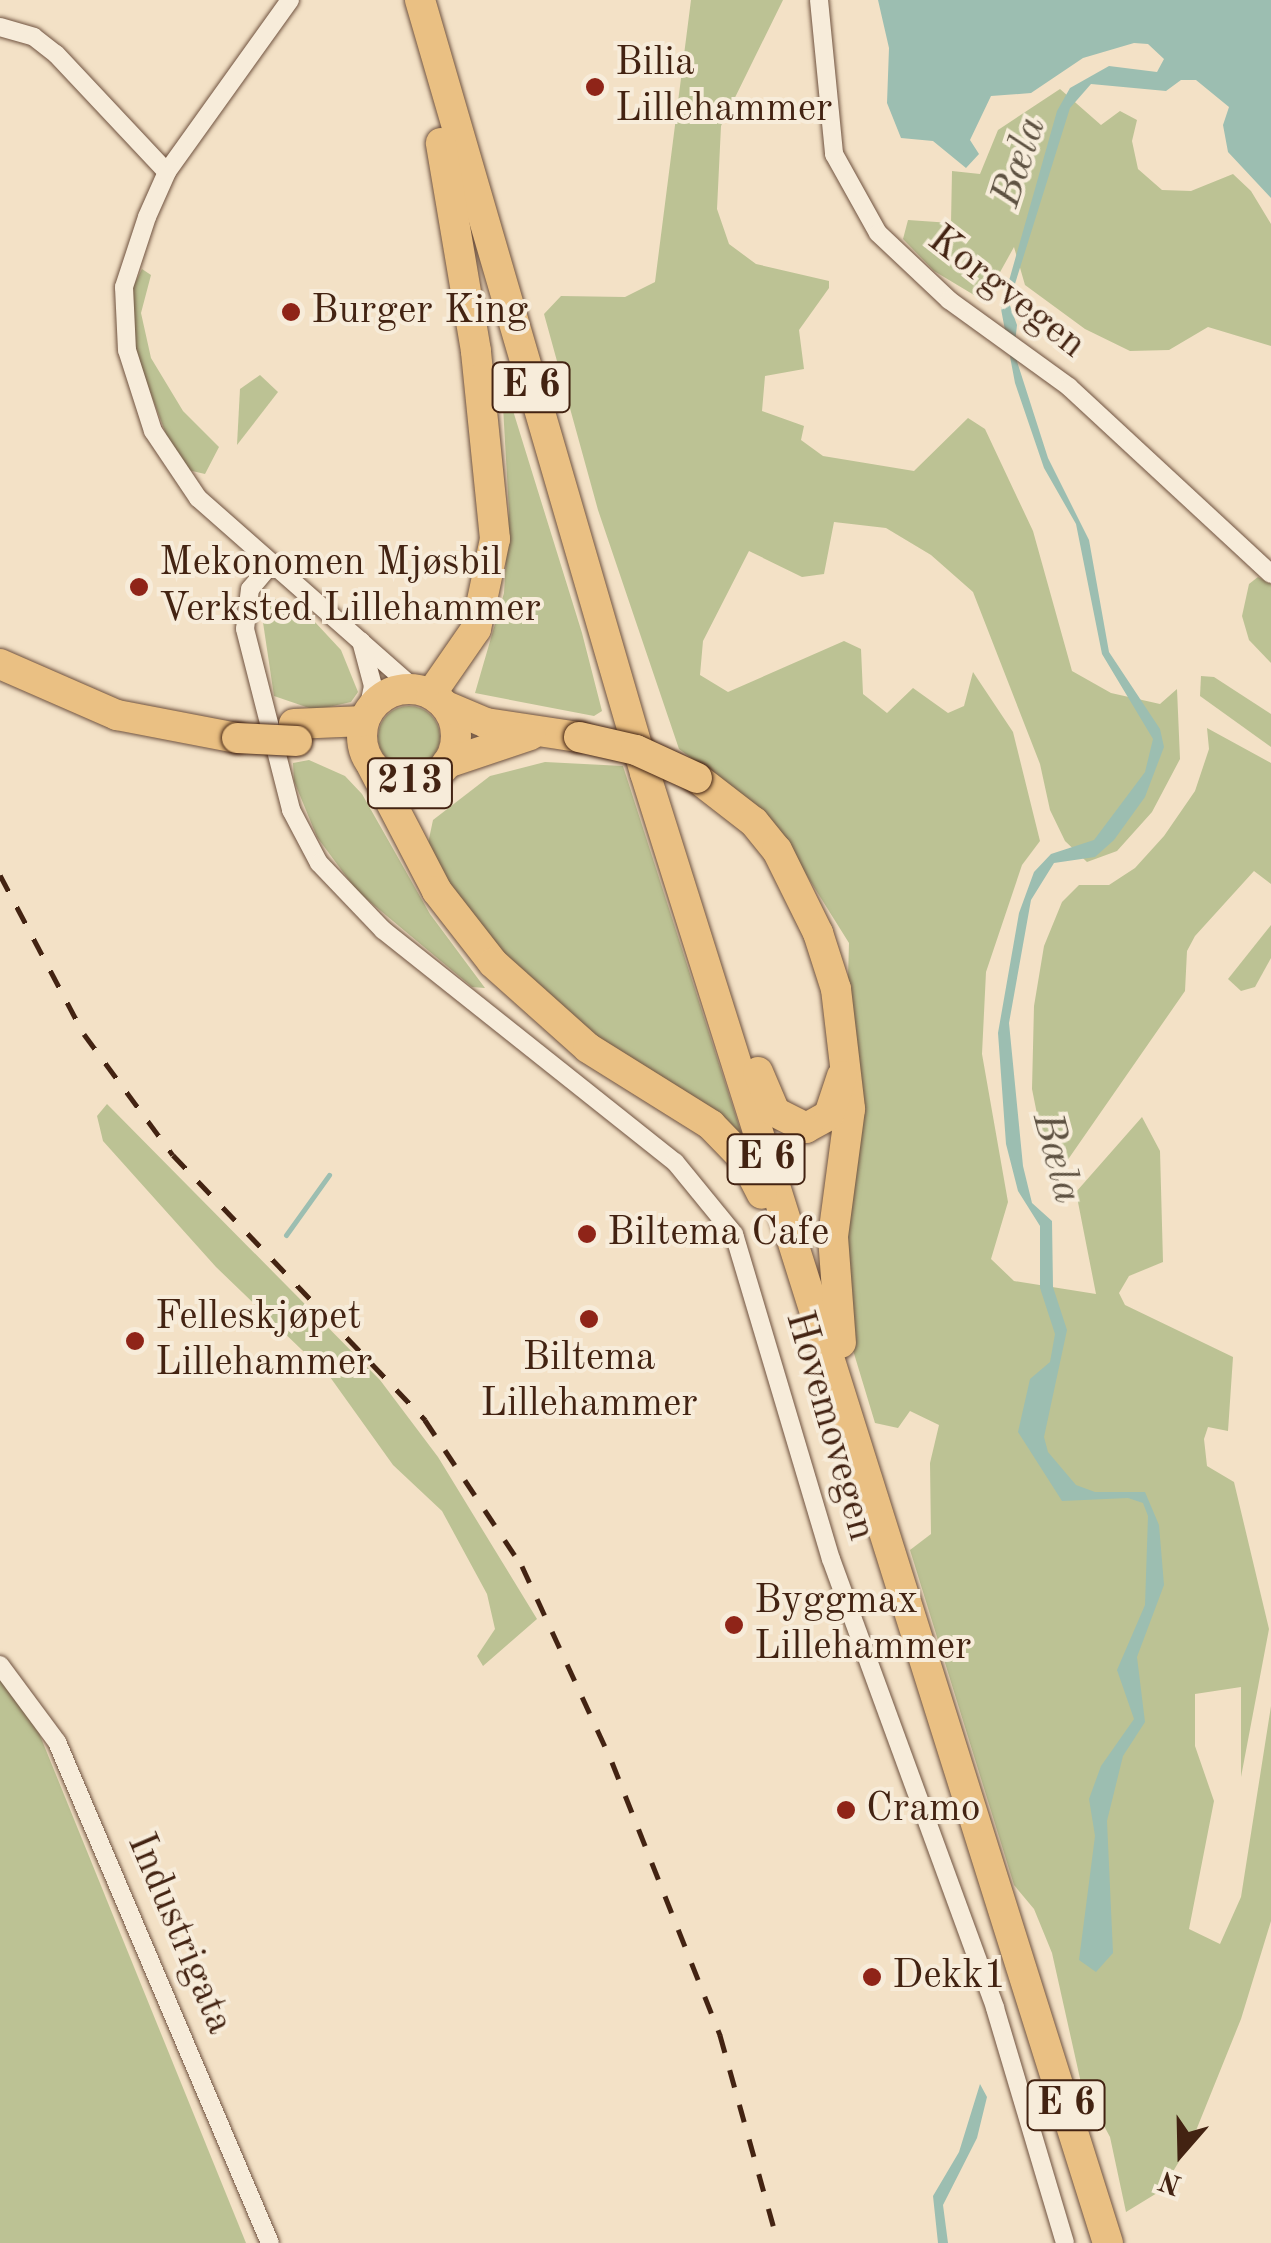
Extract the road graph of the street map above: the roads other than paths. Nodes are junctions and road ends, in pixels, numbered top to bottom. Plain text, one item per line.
1 (290, 0) edge
2 (404, 0) edge
3 (420, 0) edge
4 (819, 0) edge
5 (0, 26) edge
6 (168, 172) junction
7 (272, 563) junction
8 (1271, 574) edge
9 (360, 641) junction
10 (0, 647) edge
11 (0, 664) edge
12 (431, 696) junction
13 (235, 729) junction
14 (538, 733) junction
15 (366, 738) junction
16 (448, 764) junction
17 (645, 773) junction
18 (844, 1064) junction
19 (889, 1544) junction
20 (0, 1665) edge
21 (952, 1746) junction
22 (270, 2243) edge
23 (1065, 2243) edge
24 (1108, 2243) edge

1 - 6 street
2 - 12 main road
3 - 17 main road, E 6
4 - 8 street, Korgvegen
5 - 6 street
6 - 7 street
7 - 9 street
7 - 23 street, Hovemovegen
9 - 12 street
9 - 15 street
10 - 13 main road, 213
11 - 13 main road, 213
12 - 14 main road
12 - 15 main road, 213
12 - 16 main road, 213
13 - 15 main road, 213
14 - 16 main road
14 - 18 main road, bridge
15 - 16 main road, 213
15 - 21 main road
17 - 18 main road
17 - 19 main road, E 6
18 - 19 main road
19 - 21 main road, E 6
20 - 22 street, Industrigata
21 - 24 main road, E 6

